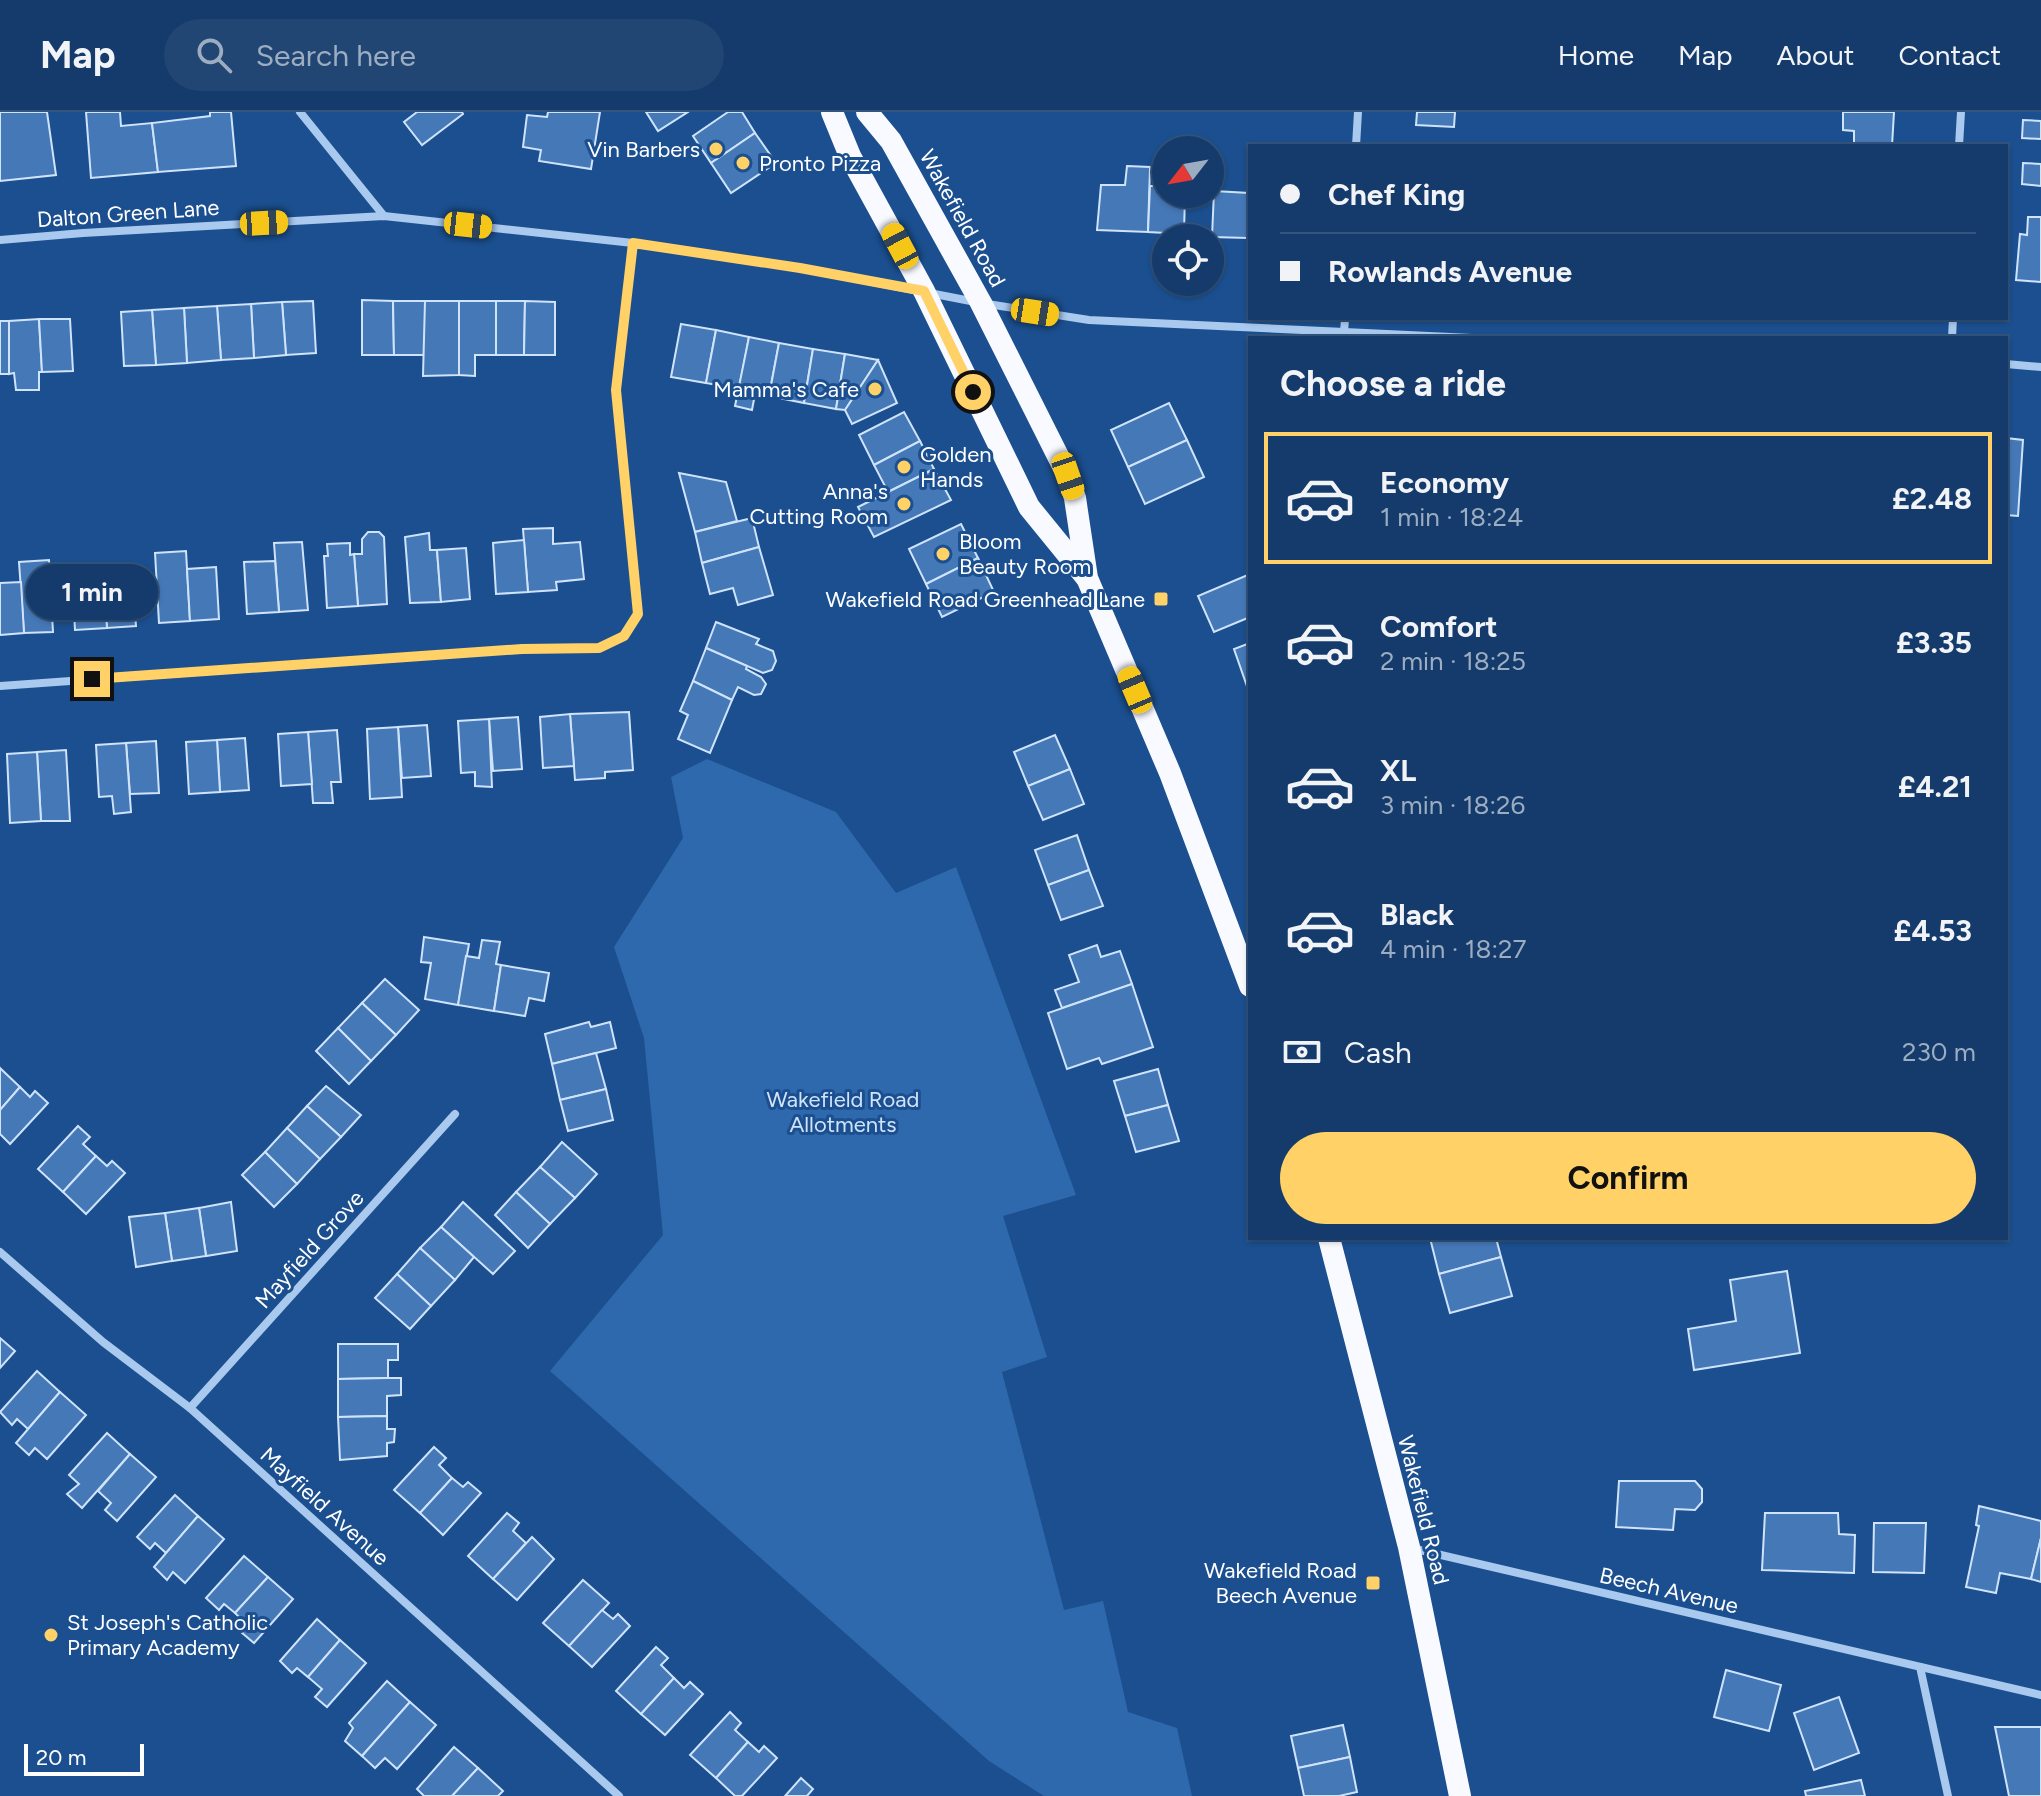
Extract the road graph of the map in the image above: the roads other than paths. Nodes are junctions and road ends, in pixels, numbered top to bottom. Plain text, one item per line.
1 (300, 112) edge
2 (832, 112) edge
3 (867, 112) edge
4 (1358, 112) edge
5 (1961, 112) edge
6 (1356, 144) edge
7 (1959, 144) edge
8 (384, 216) junction
9 (0, 240) edge
10 (633, 243) junction
11 (924, 291) junction
12 (981, 303) junction
13 (1345, 320) edge
14 (1344, 333) junction
15 (1421, 336) edge
16 (2008, 364) edge
17 (2041, 367) edge
18 (1087, 578) junction
19 (0, 686) edge
20 (1248, 980) edge
21 (455, 1114) dead end
22 (1330, 1240) edge
23 (0, 1252) edge
24 (190, 1408) junction
25 (1409, 1547) junction
26 (1920, 1667) junction
27 (2041, 1695) edge
28 (619, 1796) edge
29 (1460, 1796) edge
30 (1948, 1796) edge

1 - 8 street
2 - 11 highway, Wakefield Road
3 - 12 highway, Wakefield Road
4 - 6 street
5 - 7 street
8 - 9 street, Dalton Green Lane
8 - 10 street, Dalton Green Lane
10 - 11 street, Dalton Green Lane
10 - 19 street
11 - 12 street, Dalton Green Lane
11 - 18 highway, Wakefield Road
12 - 14 street, Dalton Green Lane
12 - 18 highway, Wakefield Road
13 - 14 street
14 - 15 street, Dalton Green Lane
16 - 17 street
18 - 20 highway, Wakefield Road
21 - 24 street, Mayfield Grove
22 - 25 highway, Wakefield Road
23 - 24 street, Mayfield Avenue
24 - 28 street, Mayfield Avenue
25 - 26 street, Beech Avenue
25 - 29 highway, Wakefield Road
26 - 27 street, Beech Avenue
26 - 30 street

